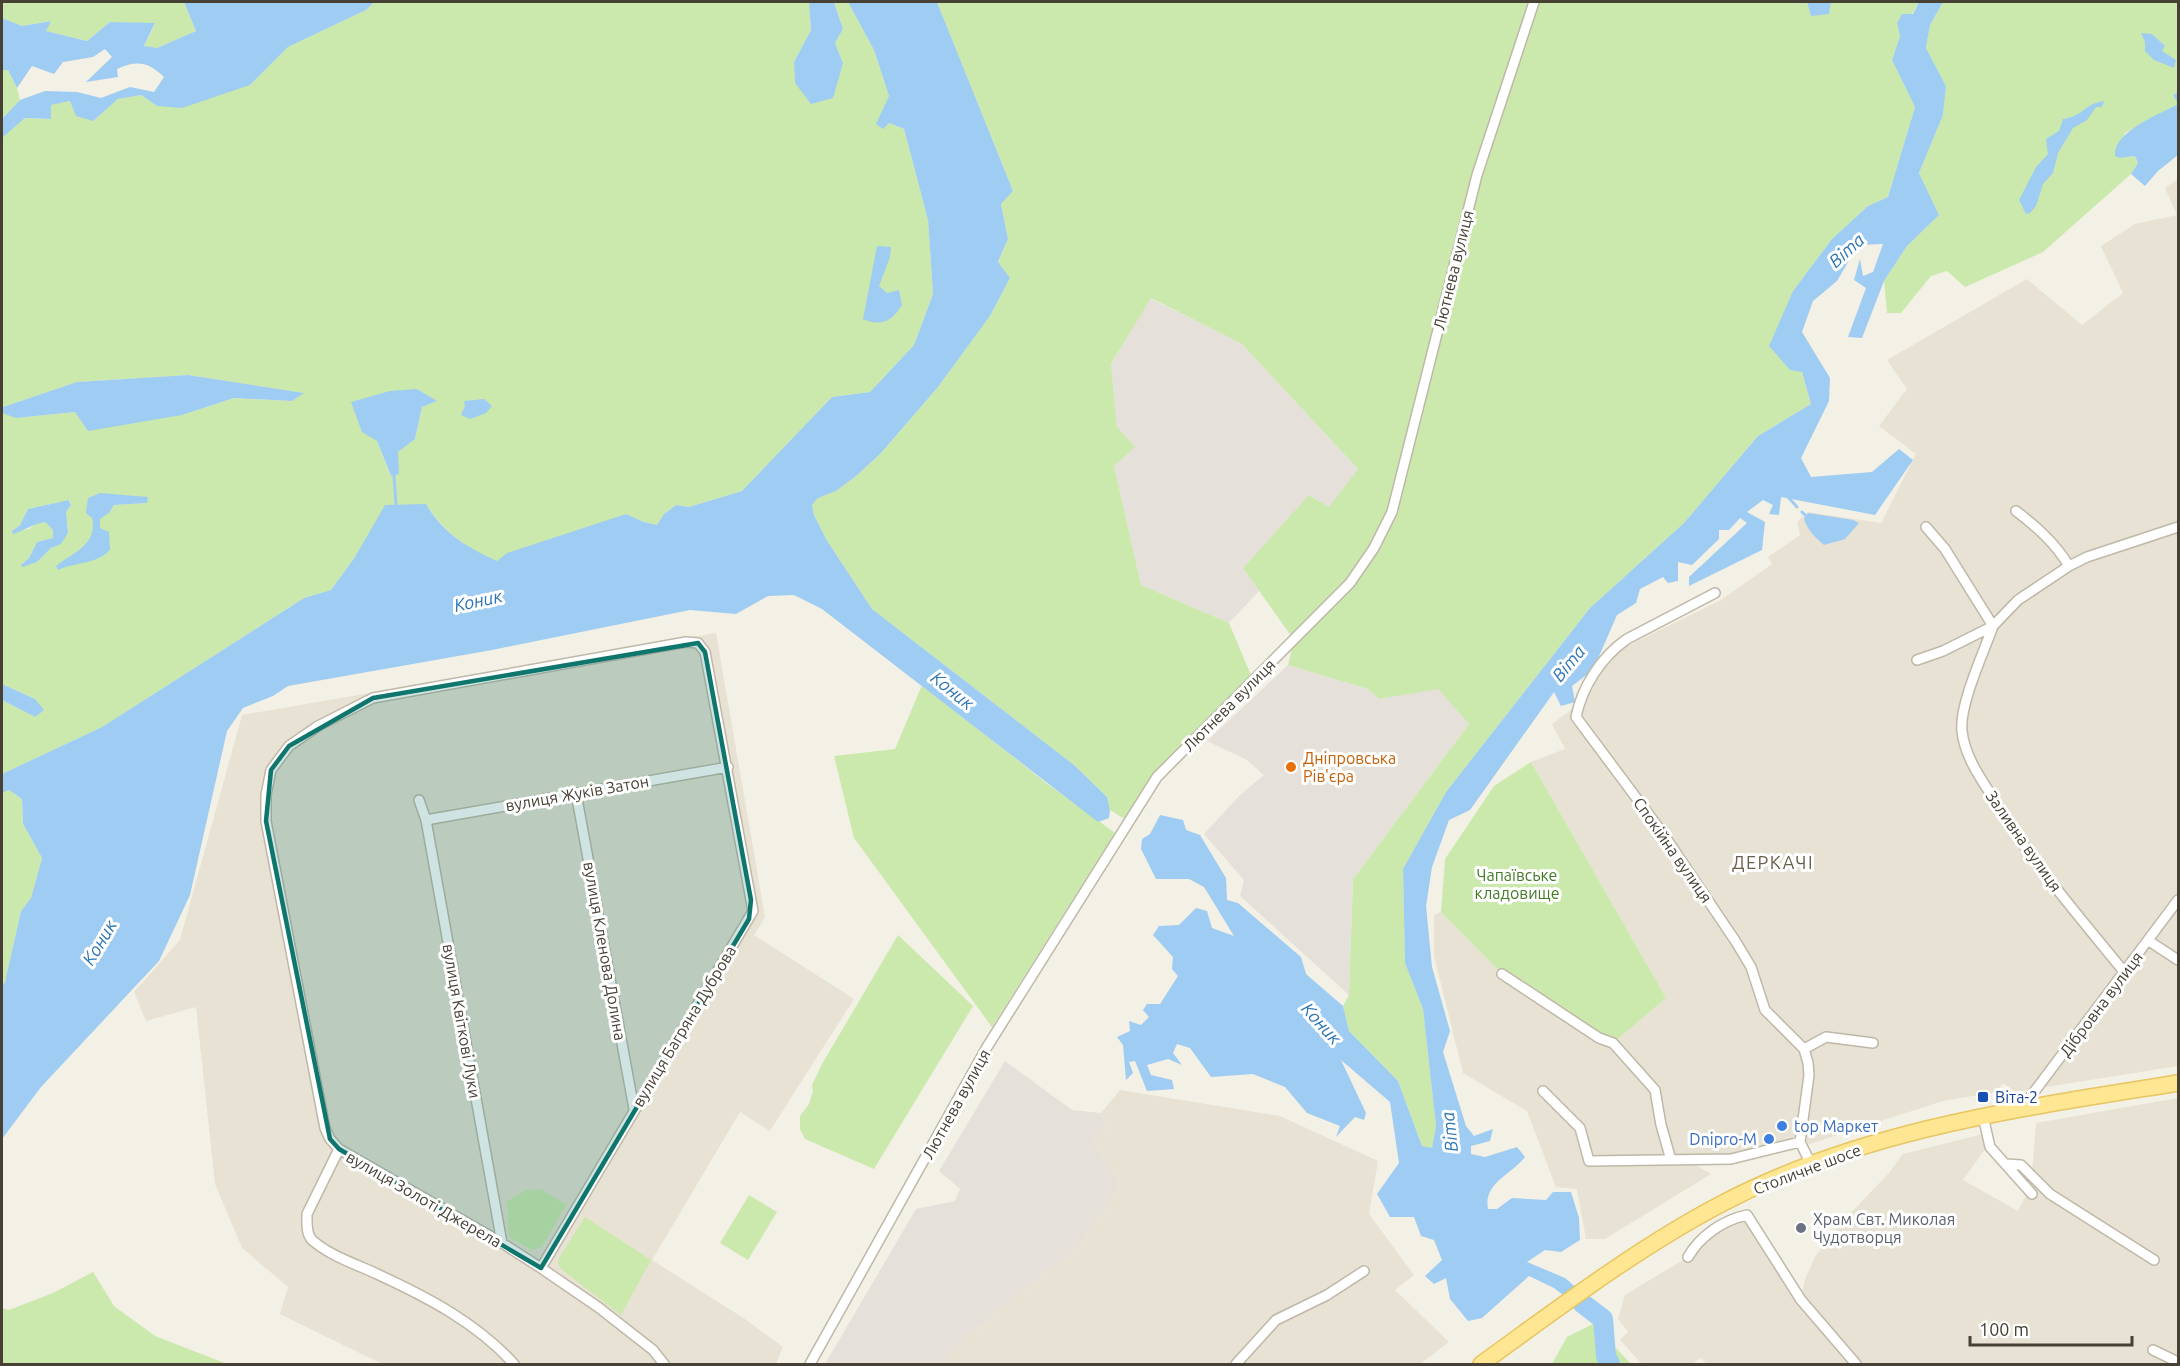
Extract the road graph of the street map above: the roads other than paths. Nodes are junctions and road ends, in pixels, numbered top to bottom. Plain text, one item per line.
1 (1534, 2) edge
2 (2016, 511) dead end
3 (1926, 527) dead end
4 (2178, 527) edge
5 (2069, 566) junction
6 (1715, 593) dead end
7 (1992, 626) junction
8 (1917, 660) dead end
9 (728, 767) junction
10 (576, 793) junction
11 (419, 800) dead end
12 (426, 820) junction
13 (266, 821) joint
14 (2178, 900) edge
15 (2149, 940) junction
16 (2178, 960) edge
17 (2125, 973) junction
18 (1502, 974) dead end
19 (1873, 1043) dead end
20 (1804, 1049) junction
21 (2178, 1083) edge
22 (1543, 1091) dead end
23 (2022, 1108) junction
24 (634, 1109) junction
25 (1983, 1116) junction
26 (1800, 1142) junction
27 (339, 1149) junction
28 (1671, 1160) junction
29 (1811, 1164) junction
30 (2006, 1164) junction
31 (2032, 1194) dead end
32 (502, 1243) junction
33 (1688, 1257) dead end
34 (2154, 1260) dead end
35 (541, 1268) junction
36 (1364, 1271) dead end
37 (2152, 1350) dead end
38 (2178, 1362) edge
39 (514, 1365) edge
40 (663, 1365) edge
41 (810, 1365) edge
42 (1236, 1365) edge
43 (1481, 1365) edge
44 (1856, 1365) edge

1 - 41 street, Лютнева вулиця
2 - 5 street
3 - 7 street
4 - 5 street
5 - 7 street
6 - 20 street, Спокійна вулиця
7 - 8 street
7 - 17 street, Заливна вулиця
9 - 10 street, вулиця Жуків Затон
9 - 13 street, вулиця Багряна Дуброва
9 - 24 street, вулиця Багряна Дуброва
10 - 12 street, вулиця Жуків Затон
10 - 24 street, вулиця Кленова Долина
11 - 12 street, вулиця Квіткові Луки
12 - 32 street, вулиця Квіткові Луки
13 - 27 street, вулиця Золоті Джерела
14 - 15 street, Дібровна вулиця
15 - 16 street
15 - 17 street, Дібровна вулиця
17 - 23 street, Дібровна вулиця
18 - 28 street
19 - 20 street
20 - 26 street
21 - 23 main road, Столичне шосе
22 - 28 street
23 - 25 main road, Столичне шосе
24 - 35 street, вулиця Багряна Дуброва
25 - 29 main road, Столичне шосе
25 - 30 street
26 - 28 street
26 - 29 street
27 - 32 street, вулиця Золоті Джерела
27 - 39 street
29 - 43 main road, Столичне шосе
30 - 31 street
30 - 34 street
32 - 35 street, вулиця Золоті Джерела
33 - 44 street
35 - 40 street, вулиця Золоті Джерела
36 - 42 street
37 - 38 street

